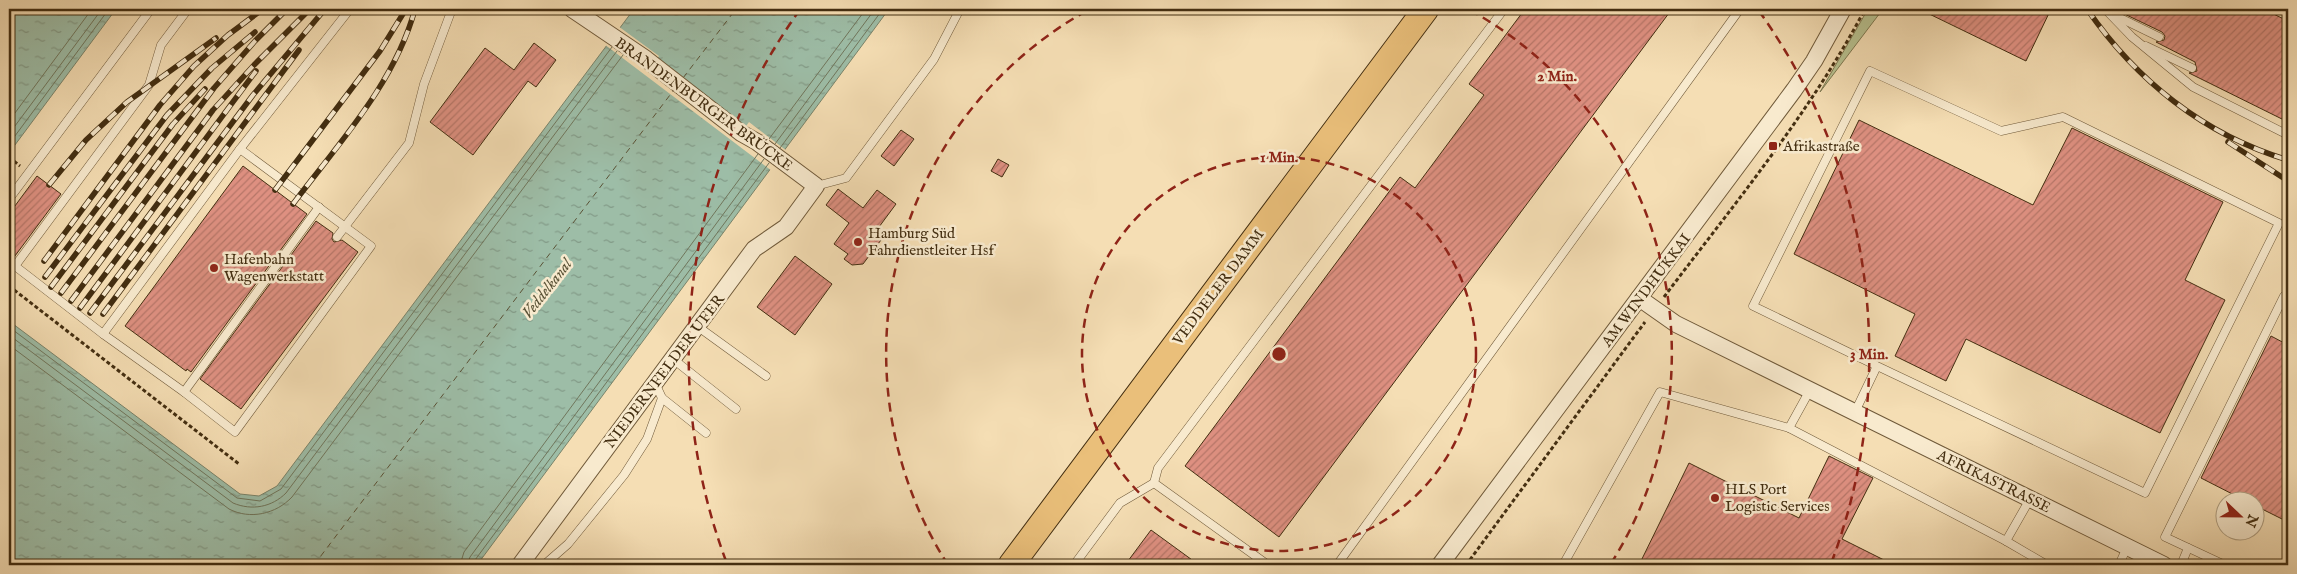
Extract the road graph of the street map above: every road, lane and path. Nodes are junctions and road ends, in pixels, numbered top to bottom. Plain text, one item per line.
1 (151, 9) edge
2 (188, 9) edge
3 (350, 9) edge
4 (452, 9) edge
5 (572, 9) edge
6 (960, 9) edge
7 (1426, 9) edge
8 (1504, 9) edge
9 (1740, 9) edge
10 (1843, 9) edge
11 (1865, 9) edge
12 (2106, 9) edge
13 (2132, 37) junction
14 (2159, 37) dead end
15 (2192, 68) dead end
16 (2288, 135) edge
17 (240, 148) junction
18 (816, 186) junction
19 (9, 199) edge
20 (319, 207) junction
21 (346, 226) junction
22 (337, 237) dead end
23 (9, 286) edge
24 (2288, 293) edge
25 (1639, 298) junction
26 (1654, 310) junction
27 (697, 326) junction
28 (103, 334) junction
29 (673, 359) junction
30 (1877, 366) junction
31 (766, 376) dead end
32 (658, 390) junction
33 (1810, 390) junction
34 (184, 392) junction
35 (736, 409) dead end
36 (1854, 412) junction
37 (1789, 428) junction
38 (706, 433) dead end
39 (239, 464) dead end
40 (1154, 484) junction
41 (2030, 499) junction
42 (2006, 541) junction
43 (2127, 547) junction
44 (2188, 548) junction
45 (520, 565) edge
46 (544, 565) edge
47 (1010, 565) edge
48 (1074, 565) edge
49 (1268, 565) edge
50 (1337, 565) edge
51 (1440, 565) edge
52 (1466, 565) edge
53 (1563, 565) edge
54 (2047, 565) edge
55 (2119, 565) edge
56 (2164, 565) edge
57 (2181, 565) edge
58 (2225, 565) edge

1 - 19 lane
2 - 28 lane
3 - 17 lane
4 - 21 lane
5 - 18 street, BRANDENBURGER BRÜCKE
6 - 18 lane
7 - 47 main road, VEDDELER DAMM
8 - 40 lane
9 - 50 lane
10 - 25 street, AM WINDHUKKAI
11 - 26 path
12 - 13 lane
12 - 14 lane
13 - 15 lane
13 - 16 lane
17 - 20 lane
17 - 28 lane
18 - 27 street, NIEDERNFELDER UFER
20 - 21 lane
20 - 34 lane
21 - 22 lane
21 - 34 lane
23 - 39 path
24 - 44 lane
25 - 26 street, AFRIKASTRASSE
25 - 51 street, AM WINDHUKKAI
26 - 33 street, AFRIKASTRASSE
26 - 52 path
27 - 29 street, NIEDERNFELDER UFER
27 - 31 lane
28 - 34 lane
29 - 32 street, NIEDERNFELDER UFER
29 - 35 lane
30 - 30 lane
30 - 36 lane
32 - 38 lane
32 - 45 street, NIEDERNFELDER UFER
32 - 46 lane
33 - 36 street, AFRIKASTRASSE
33 - 37 lane
36 - 41 street, AFRIKASTRASSE
37 - 42 lane
37 - 53 lane
40 - 48 lane
40 - 49 lane
41 - 42 lane
41 - 43 street, AFRIKASTRASSE
42 - 54 lane
43 - 55 lane
43 - 56 street, AFRIKASTRASSE
44 - 57 lane
44 - 58 lane

